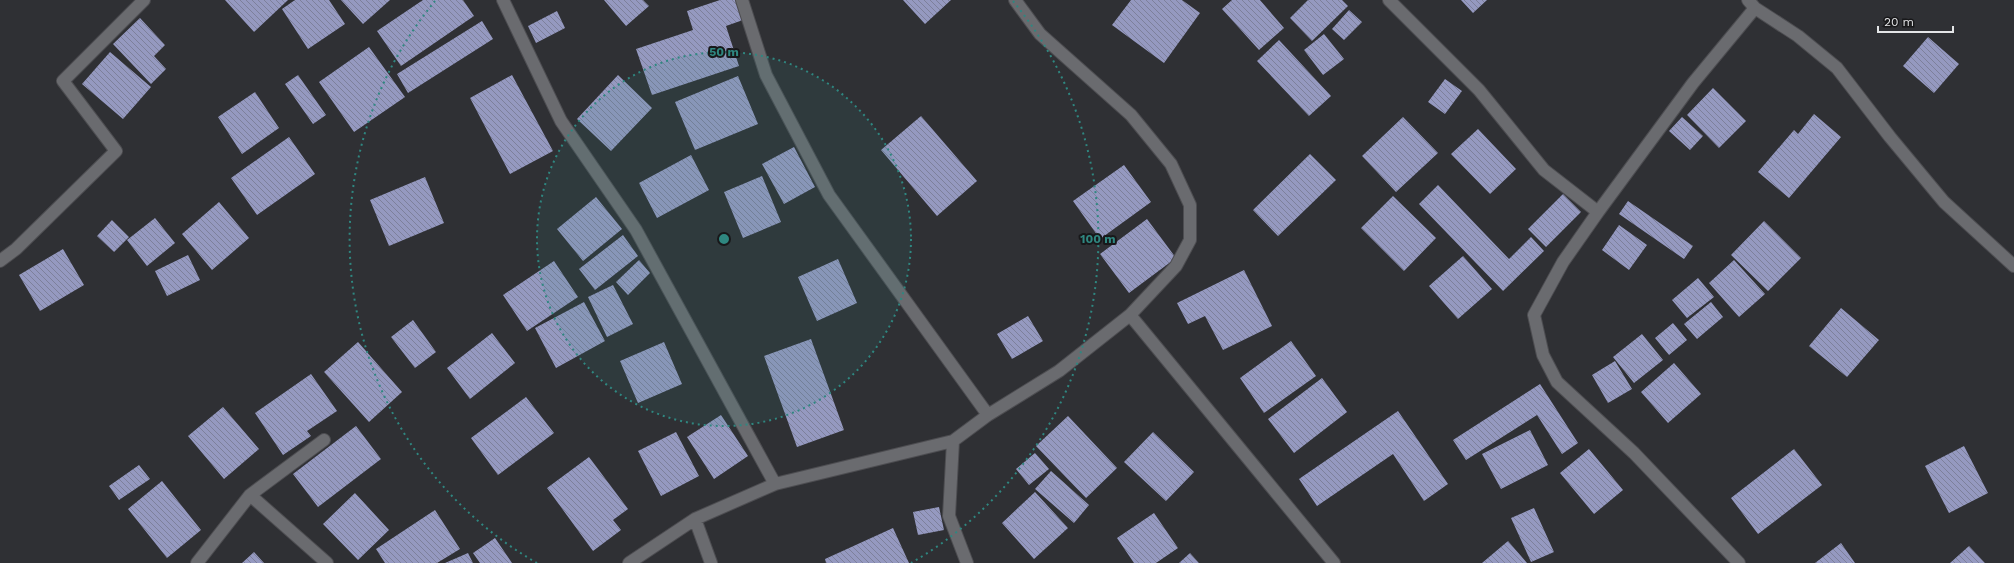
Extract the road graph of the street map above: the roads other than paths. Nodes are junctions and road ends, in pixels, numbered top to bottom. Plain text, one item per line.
1 (144, 0) edge
2 (503, 0) edge
3 (742, 0) edge
4 (1015, 0) edge
5 (1389, 0) edge
6 (1751, 4) edge
7 (1598, 212) junction
8 (0, 261) edge
9 (2014, 266) edge
10 (1130, 315) junction
11 (988, 415) junction
12 (324, 440) dead end
13 (953, 441) junction
14 (775, 484) junction
15 (250, 495) junction
16 (695, 519) junction
17 (197, 563) edge
18 (327, 563) edge
19 (629, 563) edge
20 (711, 563) edge
21 (967, 563) edge
22 (1334, 563) edge
23 (1739, 563) edge

1 - 8 street
2 - 14 street
3 - 11 street
4 - 10 street
5 - 7 street
6 - 7 street
6 - 9 street
7 - 23 street
10 - 11 street
10 - 22 street
11 - 13 street
12 - 15 street
13 - 14 street
13 - 21 street
14 - 16 street
15 - 17 street
15 - 18 street
16 - 19 street
16 - 20 street

